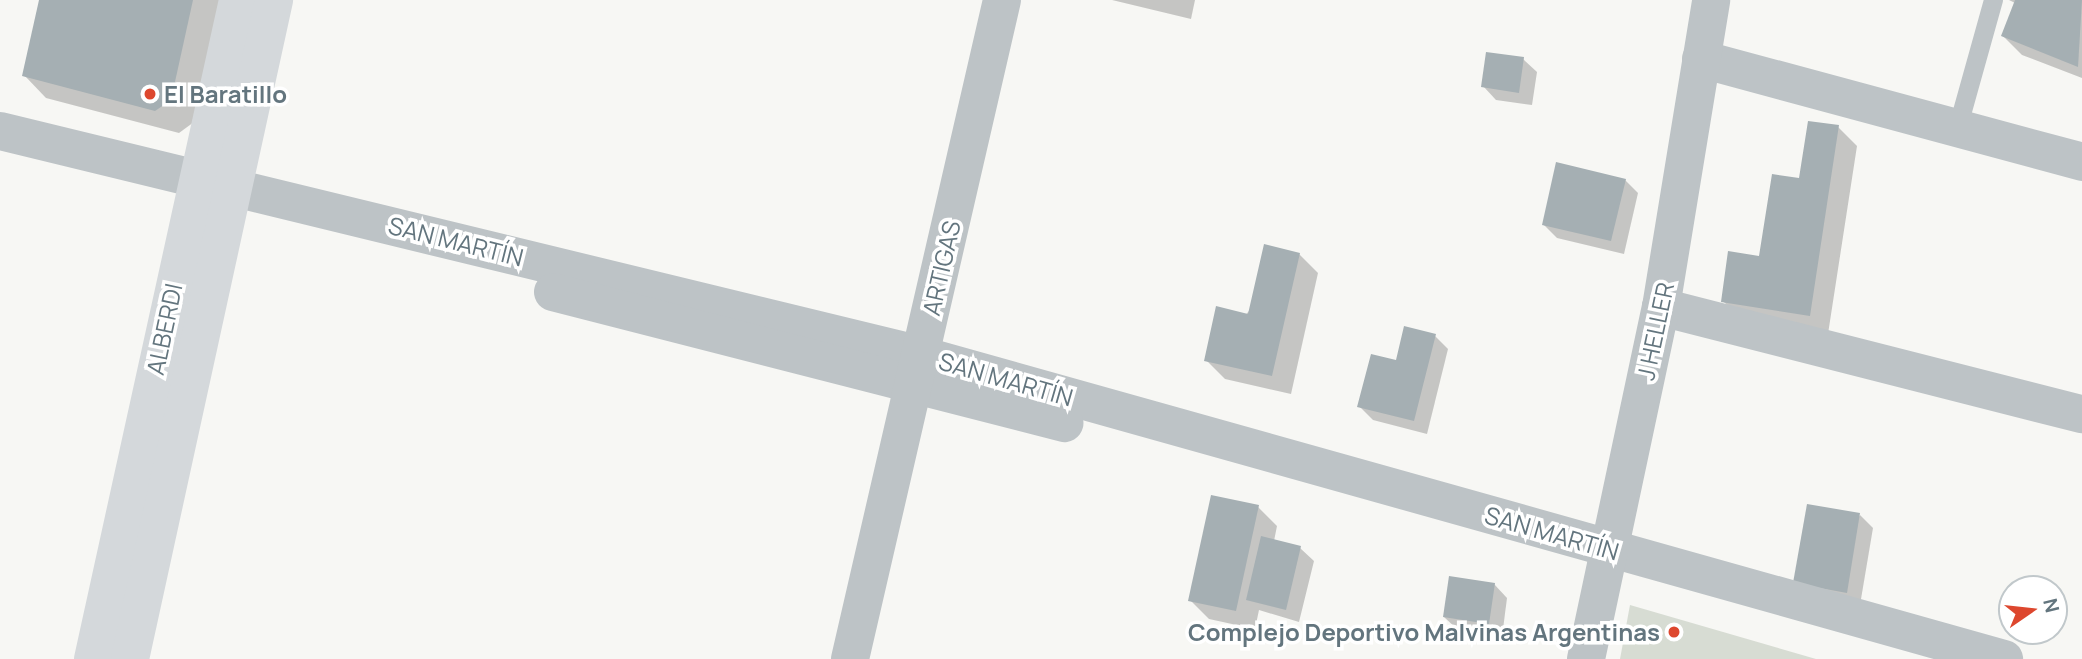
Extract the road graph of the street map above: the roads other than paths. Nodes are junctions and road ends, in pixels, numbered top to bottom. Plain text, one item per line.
1 (238, 0) edge
2 (274, 0) edge
3 (1002, 0) edge
4 (1711, 0) edge
5 (1993, 0) edge
6 (1701, 59) junction
7 (1958, 125) junction
8 (0, 131) edge
9 (0, 156) edge
10 (2082, 162) edge
11 (212, 194) junction
12 (1661, 307) junction
13 (918, 369) junction
14 (2082, 414) edge
15 (1605, 557) junction
16 (93, 659) edge
17 (130, 659) edge
18 (850, 659) edge
19 (1586, 659) edge
20 (1934, 659) edge
21 (2004, 659) edge

1 - 11 street, ALBERDI
2 - 11 street, ALBERDI
3 - 13 street, ARTIGAS
4 - 6 street, J HELLER
5 - 7 lane
6 - 7 street
6 - 12 street, J HELLER
7 - 10 street
8 - 11 street, SAN MARTÍN
9 - 11 street, SAN MARTÍN
11 - 13 street, SAN MARTÍN
11 - 16 street, ALBERDI
11 - 17 street, ALBERDI
12 - 14 street
12 - 15 street, J HELLER
13 - 15 street, SAN MARTÍN
13 - 18 street, ARTIGAS
15 - 19 street, J HELLER
15 - 20 street, SAN MARTÍN
15 - 21 street, SAN MARTÍN

